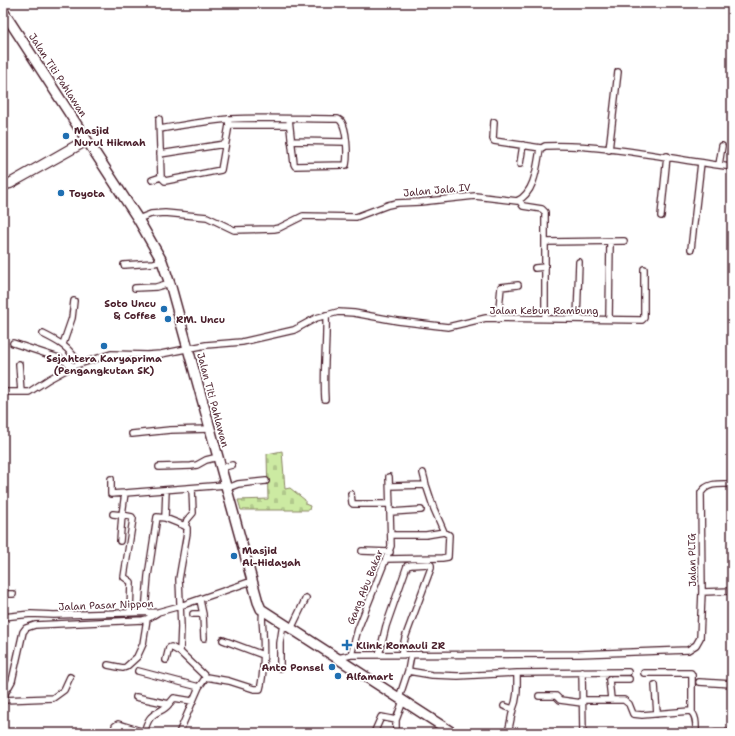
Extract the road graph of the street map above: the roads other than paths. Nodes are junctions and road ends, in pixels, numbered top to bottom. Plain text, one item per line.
1 (3, 11) edge
2 (618, 72) dead end
3 (159, 119) dead end
4 (229, 122) junction
5 (289, 122) junction
6 (494, 122) dead end
7 (160, 129) junction
8 (87, 140) junction
9 (291, 141) junction
10 (346, 142) junction
11 (225, 144) junction
12 (523, 145) junction
13 (722, 146) dead end
14 (541, 148) junction
15 (609, 150) junction
16 (160, 154) junction
17 (667, 156) junction
18 (701, 163) junction
19 (520, 164) dead end
20 (719, 165) junction
21 (732, 167) edge
22 (161, 177) junction
23 (152, 180) dead end
24 (5, 185) edge
25 (519, 200) junction
26 (661, 216) dead end
27 (138, 219) junction
28 (624, 241) dead end
29 (546, 242) junction
30 (610, 242) junction
31 (691, 249) dead end
32 (162, 261) junction
33 (579, 262) dead end
34 (124, 266) dead end
35 (535, 268) dead end
36 (545, 268) junction
37 (644, 269) dead end
38 (170, 284) junction
39 (518, 285) dead end
40 (135, 288) dead end
41 (74, 301) dead end
42 (326, 315) junction
43 (498, 319) junction
44 (545, 319) junction
45 (576, 319) junction
46 (609, 319) junction
47 (43, 334) dead end
48 (13, 343) dead end
49 (63, 344) junction
50 (188, 349) junction
51 (18, 364) dead end
52 (79, 364) junction
53 (72, 366) junction
54 (3, 392) edge
55 (21, 392) junction
56 (325, 399) dead end
57 (210, 429) junction
58 (132, 434) dead end
59 (218, 457) junction
60 (232, 465) dead end
61 (159, 467) dead end
62 (221, 468) junction
63 (424, 473) dead end
64 (389, 477) dead end
65 (111, 479) dead end
66 (266, 481) dead end
67 (732, 484) edge
68 (426, 485) junction
69 (225, 486) junction
70 (390, 486) junction
71 (192, 488) junction
72 (166, 490) junction
73 (125, 493) junction
74 (351, 494) dead end
75 (390, 504) junction
76 (421, 510) dead end
77 (391, 512) junction
78 (113, 514) dead end
79 (122, 515) junction
80 (165, 518) junction
81 (185, 526) junction
82 (444, 532) junction
83 (392, 535) junction
84 (120, 541) dead end
85 (362, 551) dead end
86 (390, 552) junction
87 (386, 559) junction
88 (252, 582) junction
89 (732, 591) edge
90 (702, 592) junction
91 (3, 594) edge
92 (13, 594) dead end
93 (306, 598) dead end
94 (200, 600) junction
95 (180, 606) junction
96 (263, 611) junction
97 (145, 612) junction
98 (158, 612) junction
99 (130, 613) junction
100 (193, 614) dead end
101 (203, 614) junction
102 (3, 617) edge
103 (146, 619) junction
104 (283, 624) junction
105 (291, 629) junction
106 (204, 638) dead end
107 (223, 640) dead end
108 (180, 652) junction
109 (263, 655) junction
110 (351, 655) junction
111 (379, 655) junction
112 (402, 655) junction
113 (411, 655) junction
114 (338, 658) junction
115 (166, 660) dead end
116 (108, 665) dead end
117 (280, 668) dead end
118 (138, 671) dead end
119 (408, 671) junction
120 (582, 672) junction
121 (628, 672) dead end
122 (517, 673) junction
123 (644, 673) dead end
124 (206, 676) junction
125 (70, 677) dead end
126 (629, 679) dead end
127 (699, 682) dead end
128 (732, 684) edge
129 (655, 685) dead end
130 (199, 687) junction
131 (539, 696) dead end
132 (136, 697) dead end
133 (3, 698) edge
134 (401, 699) junction
135 (611, 699) junction
136 (192, 701) junction
137 (582, 701) junction
138 (169, 704) junction
139 (504, 706) dead end
140 (513, 709) junction
141 (692, 712) junction
142 (657, 714) junction
143 (396, 720) junction
144 (732, 732) edge
145 (114, 733) edge
146 (178, 733) edge
147 (374, 733) edge
148 (396, 733) edge
149 (453, 733) edge
150 (508, 733) edge
151 (543, 733) edge
152 (555, 733) edge
153 (582, 733) edge
154 (696, 733) edge
155 (716, 733) edge

1 - 8 main road, Jalan Titi Pahlawan
2 - 15 street
3 - 7 street
4 - 5 street
4 - 7 street
4 - 11 street
5 - 9 street
5 - 10 street
6 - 12 street
7 - 16 street
8 - 24 street
8 - 27 main road, Jalan Titi Pahlawan
9 - 10 street
9 - 10 street
11 - 16 street
11 - 22 street
12 - 14 street
12 - 19 street
13 - 20 street
14 - 15 street
14 - 25 street
15 - 17 street
16 - 22 street
17 - 18 street
17 - 26 street
18 - 20 street
18 - 31 street
20 - 21 street
22 - 23 street
25 - 27 street, Jalan Jala IV
25 - 29 street
27 - 32 main road, Jalan Titi Pahlawan
28 - 30 street
29 - 30 street
29 - 36 street
30 - 46 street
32 - 34 street
32 - 38 main road, Jalan Titi Pahlawan
33 - 45 street
35 - 36 street
36 - 44 street
37 - 46 street, Jalan Kebun Rambung
38 - 40 street
38 - 50 main road, Jalan Titi Pahlawan
39 - 43 street
41 - 49 street
42 - 43 street, Jalan Kebun Rambung
42 - 50 street, Jalan Kebun Rambung
42 - 56 street
43 - 44 street, Jalan Kebun Rambung
44 - 45 street, Jalan Kebun Rambung
45 - 46 street, Jalan Kebun Rambung
47 - 49 street
48 - 53 street
49 - 52 street
50 - 52 street, Jalan Kebun Rambung
50 - 57 main road, Jalan Titi Pahlawan
51 - 55 street
52 - 53 street, Jalan Kebun Rambung
53 - 55 street, Jalan Kebun Rambung
54 - 55 street
57 - 58 street
57 - 59 main road, Jalan Titi Pahlawan
59 - 61 street
59 - 62 main road, Jalan Titi Pahlawan
60 - 62 street
62 - 69 main road, Jalan Titi Pahlawan
63 - 68 street
64 - 70 street, Gang Abu Bakar
65 - 73 street
66 - 69 street
67 - 90 street, Jalan PLTG
68 - 70 street
68 - 82 street
69 - 71 street
69 - 88 main road, Jalan Titi Pahlawan
70 - 75 street, Gang Abu Bakar
71 - 72 street
71 - 81 street
72 - 73 street
72 - 80 street
73 - 79 street
74 - 75 street
75 - 77 street, Gang Abu Bakar
76 - 77 street
77 - 83 street, Gang Abu Bakar
78 - 79 street
79 - 84 street
79 - 99 street
80 - 81 street
80 - 97 street
81 - 95 street
82 - 83 street
82 - 87 street
83 - 86 street, Gang Abu Bakar
85 - 86 street
86 - 87 street, Gang Abu Bakar
87 - 110 street, Gang Abu Bakar
88 - 94 street, Jalan Pasar Nippon
88 - 96 main road, Jalan Titi Pahlawan
89 - 90 street
90 - 113 street, Jalan PLTG
91 - 92 street
93 - 105 street
94 - 95 street, Jalan Pasar Nippon
94 - 101 street
95 - 98 street, Jalan Pasar Nippon
95 - 108 street
96 - 104 main road
96 - 109 street
97 - 98 street, Jalan Pasar Nippon
97 - 99 street, Jalan Pasar Nippon
98 - 103 street
99 - 102 street, Jalan Pasar Nippon
100 - 101 street
101 - 106 street
103 - 116 street
103 - 133 street
104 - 105 main road
104 - 117 street
105 - 114 main road
107 - 109 street
108 - 115 street
108 - 124 street
109 - 124 street
110 - 111 street
110 - 114 street
111 - 112 street
111 - 112 street
112 - 113 street
113 - 119 street
114 - 134 main road
118 - 130 street
119 - 122 street
119 - 134 street
120 - 121 street
120 - 122 street
120 - 137 street
122 - 140 street
123 - 141 street
124 - 130 street
125 - 133 street
126 - 135 street
127 - 128 street
129 - 142 street
130 - 136 street
131 - 137 street
132 - 138 street
134 - 143 street
134 - 149 main road
135 - 137 street
135 - 142 street
136 - 138 street
136 - 146 street
137 - 153 street
138 - 145 street
139 - 140 street
140 - 150 street
141 - 142 street
141 - 154 street
143 - 147 street
143 - 148 street
144 - 155 street
151 - 152 street

